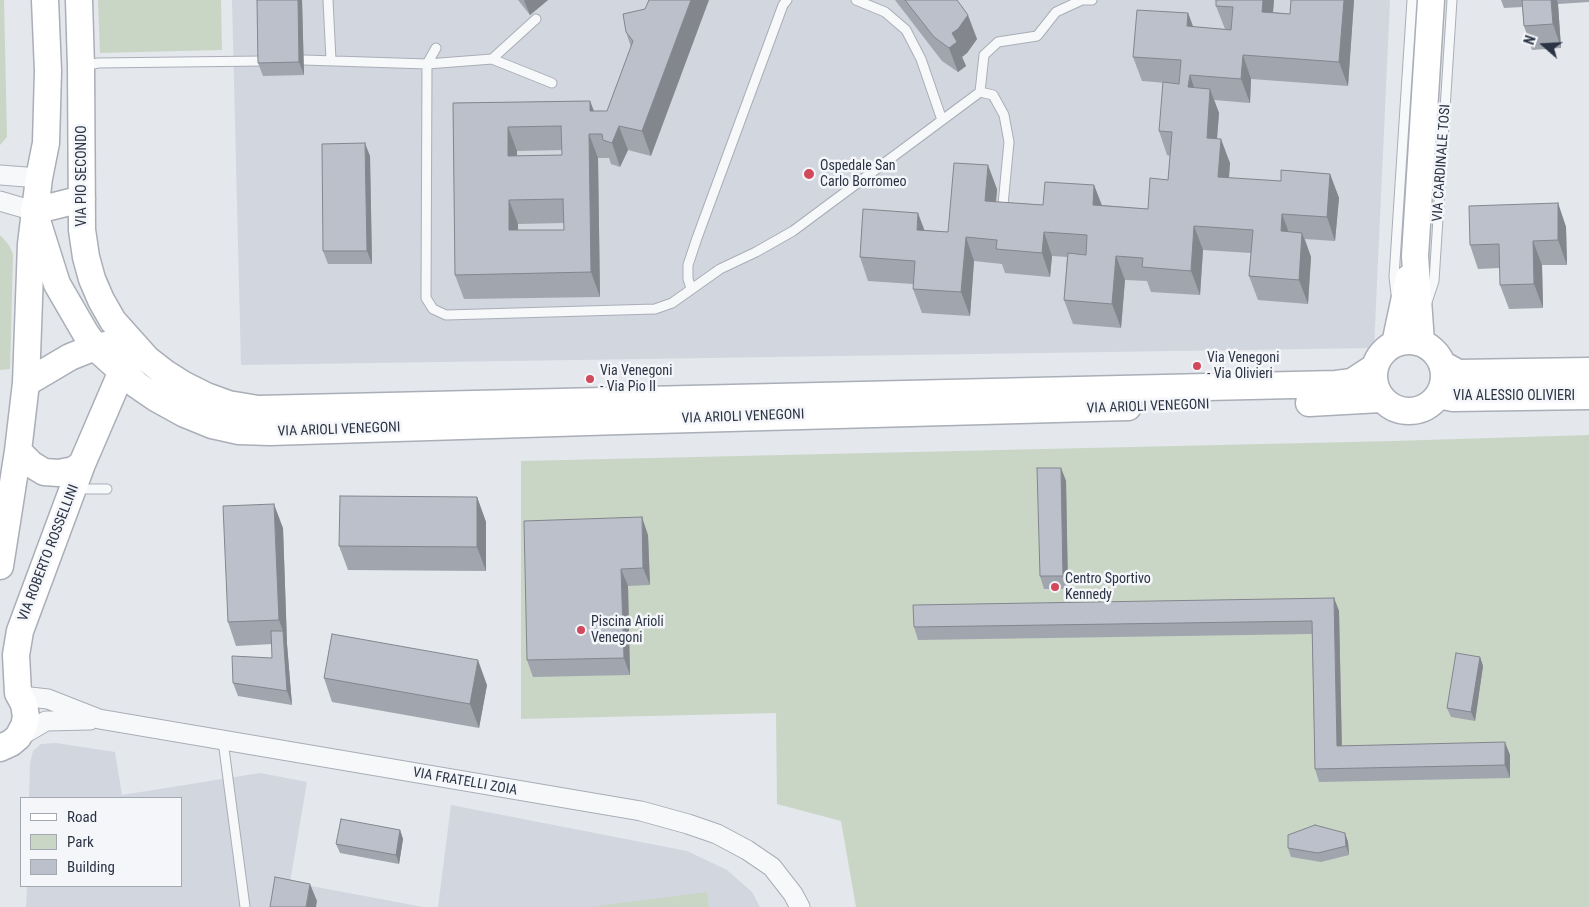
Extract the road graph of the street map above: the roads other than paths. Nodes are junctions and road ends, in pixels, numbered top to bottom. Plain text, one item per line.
1 (45, 0) edge
2 (79, 0) edge
3 (328, 0) edge
4 (787, 0) edge
5 (856, 0) edge
6 (1092, 0) edge
7 (1412, 0) edge
8 (1431, 0) edge
9 (1452, 0) edge
10 (536, 19) dead end
11 (436, 48) dead end
12 (492, 59) junction
13 (304, 60) dead end
14 (331, 60) junction
15 (262, 61) edge
16 (427, 64) junction
17 (81, 67) junction
18 (48, 71) junction
19 (552, 83) dead end
20 (980, 92) junction
21 (942, 120) junction
22 (0, 175) edge
23 (39, 178) junction
24 (82, 199) junction
25 (0, 201) edge
26 (34, 210) junction
27 (1002, 219) edge
28 (1427, 222) junction
29 (691, 288) junction
30 (1409, 333) junction
31 (130, 340) junction
32 (95, 347) junction
33 (1442, 364) junction
34 (1375, 367) junction
35 (1589, 370) edge
36 (122, 371) junction
37 (26, 382) junction
38 (1440, 395) junction
39 (1589, 396) edge
40 (1381, 399) junction
41 (18, 451) junction
42 (82, 464) junction
43 (73, 488) junction
44 (107, 489) dead end
45 (0, 566) edge
46 (13, 690) edge
47 (99, 719) junction
48 (223, 741) junction
49 (7, 747) edge
50 (245, 907) edge
51 (800, 907) edge

1 - 18 main road
2 - 17 main road, VIA PIO SECONDO
3 - 14 lane
4 - 29 lane
5 - 21 lane
6 - 20 lane
7 - 30 lane
8 - 28 main road, VIA CARDINALE TOSI
9 - 28 lane, VIA CARDINALE TOSI
10 - 12 lane
11 - 16 lane
12 - 16 lane
12 - 19 lane
13 - 14 lane
14 - 16 lane
15 - 17 lane
16 - 29 lane
17 - 18 main road
17 - 24 main road, VIA PIO SECONDO
18 - 23 main road
20 - 21 lane
20 - 27 lane
21 - 29 lane
22 - 23 street
23 - 24 main road
23 - 26 main road
24 - 26 main road
24 - 31 main road, VIA PIO SECONDO
25 - 26 street
26 - 32 main road
26 - 37 main road
28 - 30 main road, VIA CARDINALE TOSI
28 - 30 lane, VIA CARDINALE TOSI
30 - 33 main road, VIA ALESSIO OLIVIERI
30 - 34 main road
31 - 32 main road
31 - 34 main road, VIA ARIOLI VENEGONI
31 - 36 main road, VIA ROBERTO ROSSELLINI
32 - 36 main road
32 - 37 main road
33 - 35 main road, VIA ALESSIO OLIVIERI
33 - 38 main road, VIA ALESSIO OLIVIERI
34 - 40 main road
36 - 40 main road, VIA ARIOLI VENEGONI
36 - 42 main road, VIA ROBERTO ROSSELLINI
37 - 41 main road
38 - 39 main road, VIA ALESSIO OLIVIERI
38 - 40 main road, VIA ALESSIO OLIVIERI
41 - 42 main road
41 - 45 main road
42 - 43 main road, VIA ROBERTO ROSSELLINI
43 - 44 lane
43 - 46 main road, VIA ROBERTO ROSSELLINI
46 - 47 street, VIA FRATELLI ZOIA
46 - 49 main road, VIA ROBERTO ROSSELLINI
47 - 48 street, VIA FRATELLI ZOIA
47 - 49 street, VIA FRATELLI ZOIA
48 - 50 lane
48 - 51 street, VIA FRATELLI ZOIA

